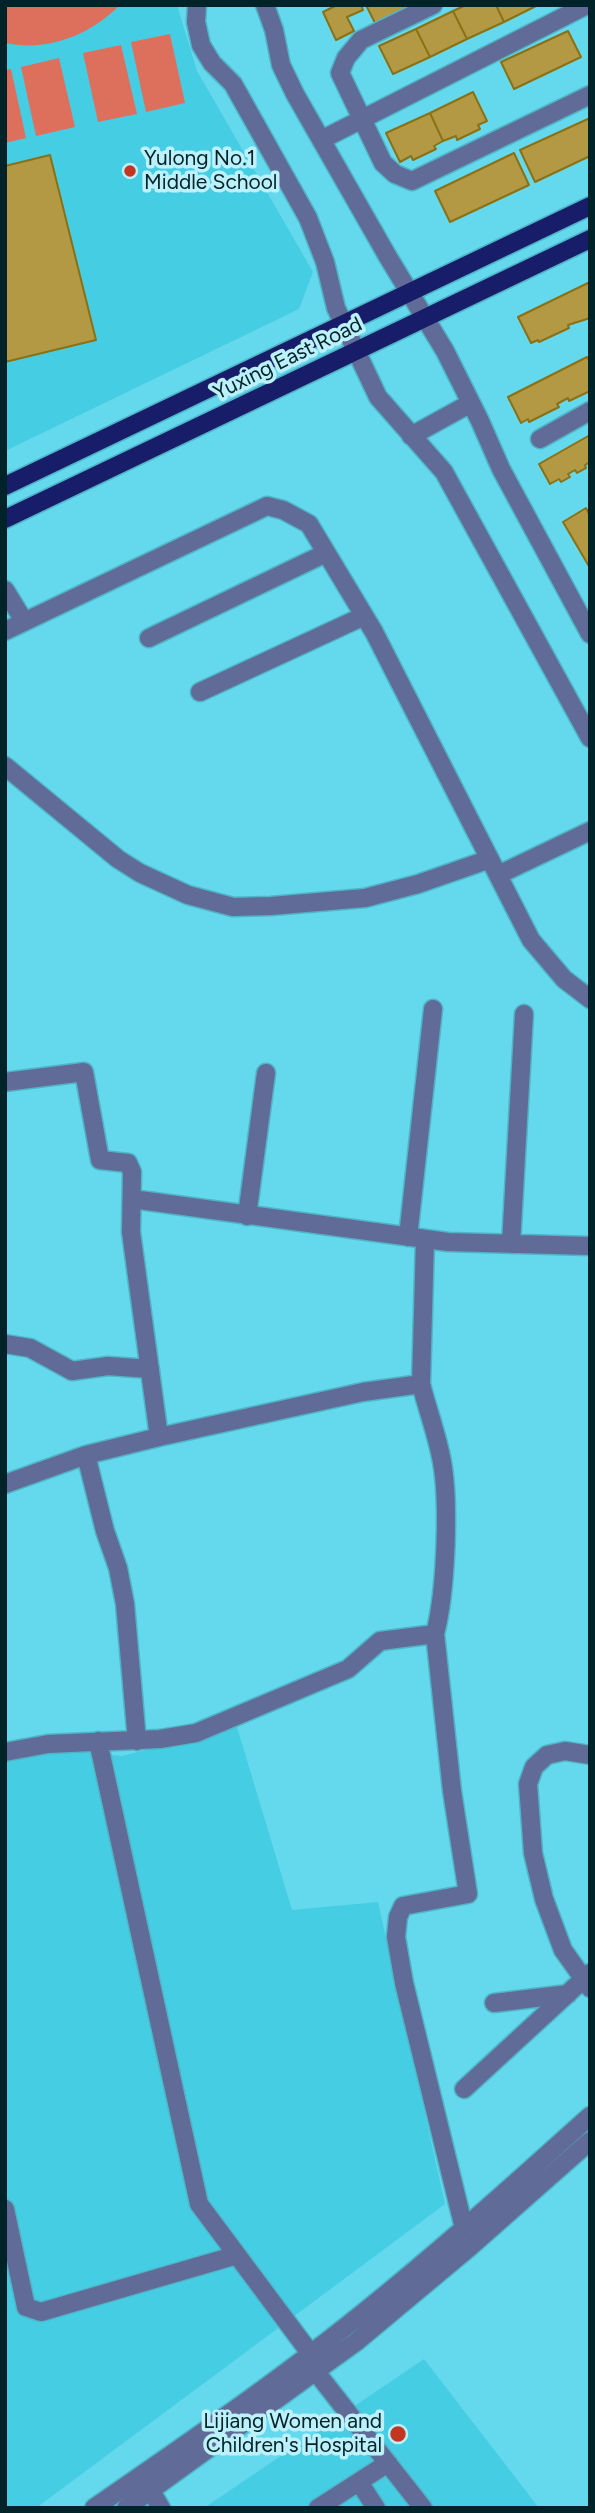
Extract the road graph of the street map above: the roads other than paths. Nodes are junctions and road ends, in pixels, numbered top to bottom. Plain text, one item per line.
1 (197, 5) edge
2 (265, 5) edge
3 (433, 5) edge
4 (587, 5) edge
5 (590, 11) edge
6 (590, 95) edge
7 (362, 119) junction
8 (321, 140) junction
9 (590, 205) edge
10 (590, 239) edge
11 (409, 292) junction
12 (425, 318) junction
13 (343, 324) junction
14 (356, 351) junction
15 (471, 403) junction
16 (590, 411) edge
17 (411, 436) junction
18 (540, 439) dead end
19 (5, 486) edge
20 (5, 519) edge
21 (326, 553) junction
22 (5, 590) edge
23 (364, 616) junction
24 (24, 621) junction
25 (5, 631) edge
26 (590, 634) edge
27 (149, 638) dead end
28 (200, 692) dead end
29 (590, 738) edge
30 (5, 766) edge
31 (590, 831) edge
32 (494, 867) junction
33 (590, 999) edge
34 (433, 1009) dead end
35 (524, 1014) dead end
36 (266, 1073) dead end
37 (5, 1082) edge
38 (132, 1199) junction
39 (247, 1216) junction
40 (417, 1238) junction
41 (511, 1244) junction
42 (590, 1246) edge
43 (5, 1344) edge
44 (150, 1369) junction
45 (421, 1384) junction
46 (159, 1437) junction
47 (86, 1455) junction
48 (5, 1484) edge
49 (435, 1634) junction
50 (98, 1741) junction
51 (137, 1741) junction
52 (5, 1752) edge
53 (590, 1755) edge
54 (587, 1981) edge
55 (568, 1994) junction
56 (494, 2003) dead end
57 (464, 2089) dead end
58 (590, 2116) edge
59 (590, 2140) edge
60 (5, 2209) edge
61 (464, 2228) junction
62 (237, 2255) junction
63 (310, 2353) junction
64 (316, 2372) junction
65 (388, 2463) junction
66 (359, 2482) junction
67 (151, 2491) junction
68 (94, 2508) edge
69 (126, 2508) edge
70 (161, 2508) edge
71 (318, 2508) edge
72 (376, 2508) edge
73 (423, 2508) edge

1 - 13 street
2 - 8 street
3 - 7 street
4 - 5 street
4 - 7 street
6 - 7 street
7 - 8 street
8 - 11 street
9 - 11 main road, Yuxing East Road
10 - 12 main road, Yuxing East Road
11 - 12 street
11 - 13 main road, Yuxing East Road
12 - 14 main road, Yuxing East Road
12 - 15 street
13 - 14 street
13 - 19 main road, Yuxing East Road
14 - 17 street
14 - 20 main road, Yuxing East Road
15 - 17 street
15 - 26 street
16 - 18 street
17 - 29 street
21 - 23 street
21 - 24 street
21 - 27 street
22 - 24 street
23 - 28 street
23 - 32 street
24 - 25 street
30 - 32 street
31 - 32 street
32 - 33 street
34 - 40 street
35 - 41 street
36 - 39 street
37 - 38 street
38 - 39 street
38 - 44 street
39 - 40 street
40 - 41 street
40 - 45 street
41 - 42 street
43 - 44 street
44 - 46 street
45 - 46 street
45 - 49 street
46 - 47 street
47 - 48 street
47 - 51 street
49 - 51 street
49 - 61 street
50 - 51 street
50 - 52 street
50 - 62 street
53 - 54 street
54 - 55 street
55 - 56 street
55 - 57 street
58 - 61 street
59 - 64 street
60 - 62 street
61 - 63 street
62 - 63 street
63 - 68 street
64 - 65 street
64 - 67 street
65 - 66 street
65 - 73 street
66 - 71 street
66 - 72 street
67 - 69 street
67 - 70 street

